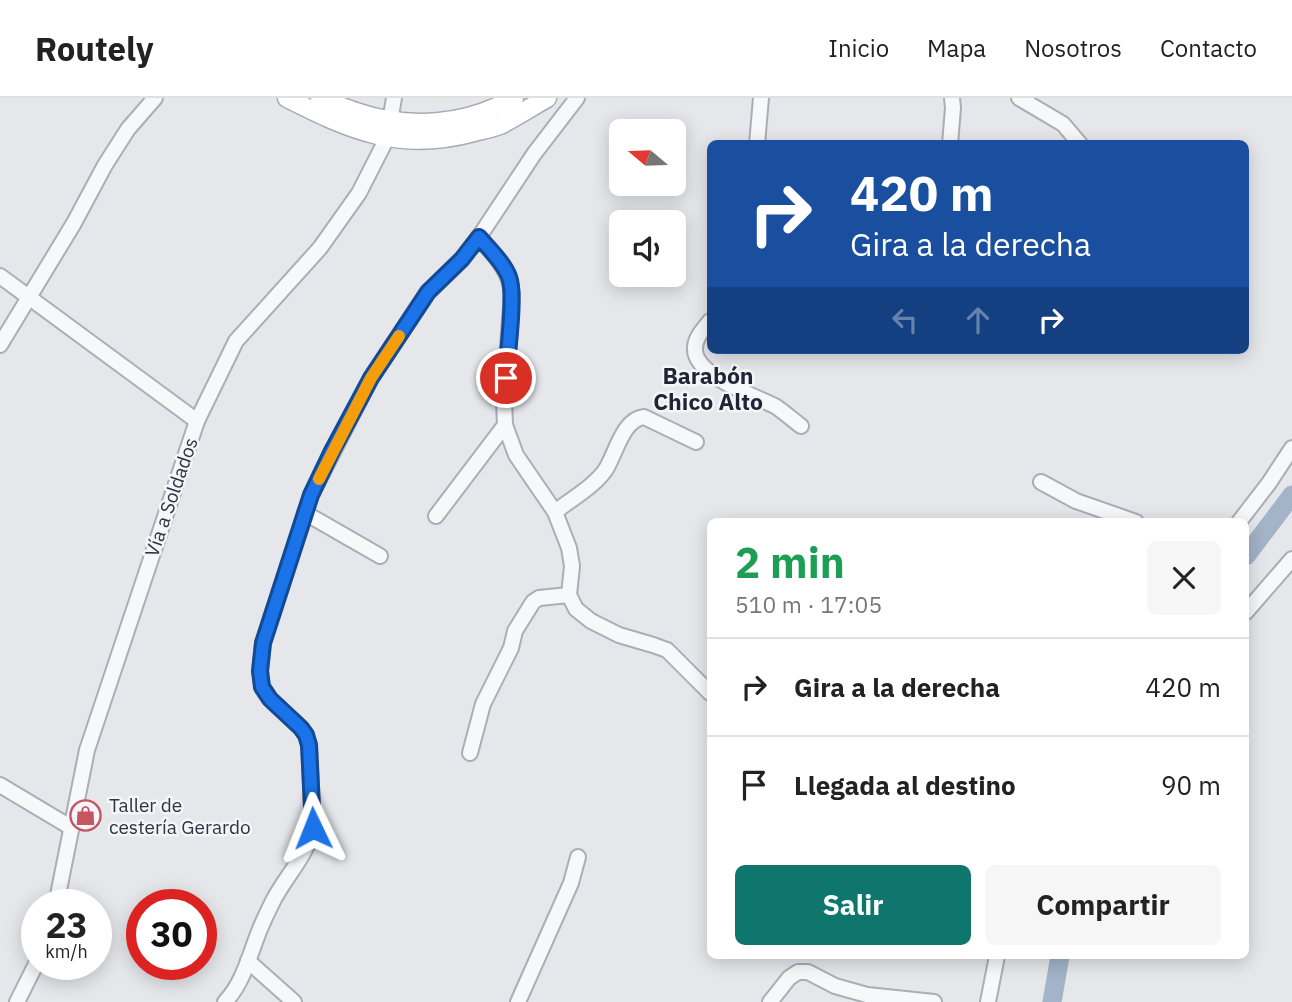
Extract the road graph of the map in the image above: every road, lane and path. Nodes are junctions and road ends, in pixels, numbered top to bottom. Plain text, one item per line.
1 (155, 98) edge
2 (287, 98) edge
3 (320, 98) edge
4 (394, 98) edge
5 (514, 98) edge
6 (547, 98) edge
7 (577, 98) edge
8 (761, 98) edge
9 (952, 98) edge
10 (1019, 98) edge
11 (389, 130) junction
12 (757, 140) edge
13 (950, 140) edge
14 (1077, 140) edge
15 (479, 237) junction
16 (0, 276) edge
17 (30, 297) junction
18 (707, 325) edge
19 (0, 345) edge
20 (197, 421) junction
21 (505, 425) junction
22 (801, 426) dead end
23 (696, 442) dead end
24 (1292, 448) edge
25 (1041, 482) dead end
26 (555, 512) junction
27 (305, 513) junction
28 (436, 516) dead end
29 (1125, 518) edge
30 (1242, 518) edge
31 (380, 556) dead end
32 (1292, 559) edge
33 (569, 596) junction
34 (1249, 609) edge
35 (707, 690) edge
36 (470, 752) dead end
37 (0, 785) edge
38 (72, 828) junction
39 (578, 857) dead end
40 (59, 889) edge
41 (996, 959) edge
42 (248, 961) junction
43 (28, 980) edge
44 (17, 1002) edge
45 (225, 1002) edge
46 (294, 1002) edge
47 (518, 1002) edge
48 (770, 1002) edge
49 (934, 1002) edge
50 (988, 1002) edge

1 - 17 street
2 - 11 main road
3 - 11 main road
4 - 11 street, Vía a Soldados
5 - 11 main road
6 - 11 main road
7 - 15 street
8 - 12 street
9 - 13 street
10 - 14 street
11 - 20 street, Vía a Soldados
15 - 21 street
15 - 27 street
16 - 17 street
17 - 19 street
17 - 20 street
18 - 22 street
20 - 38 street, Vía a Soldados
21 - 26 street
21 - 28 street
23 - 26 street
24 - 30 street
25 - 29 street
26 - 33 street
27 - 31 street
27 - 42 street
32 - 34 street
33 - 35 street
33 - 36 street
37 - 38 street
38 - 40 street, Vía a Soldados
39 - 47 street
41 - 50 street
42 - 45 street
42 - 46 street
43 - 44 street
48 - 49 street

